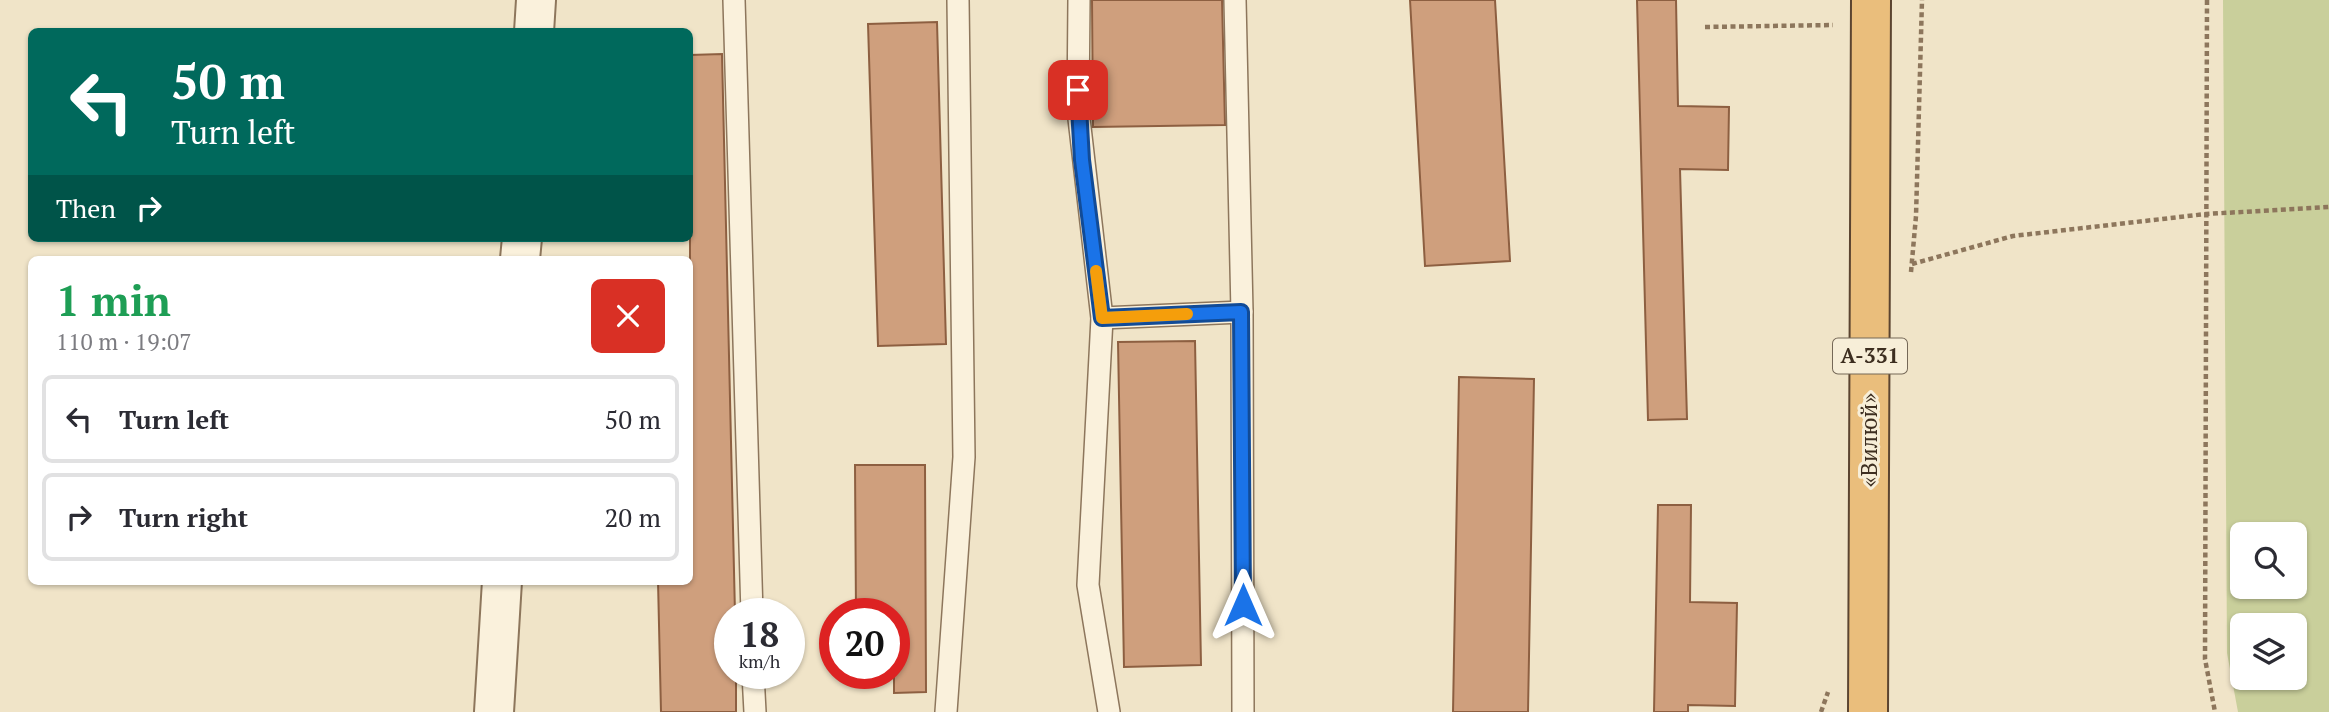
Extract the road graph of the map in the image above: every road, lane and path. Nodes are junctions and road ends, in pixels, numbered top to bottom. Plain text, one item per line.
1 (536, 0) edge
2 (734, 0) edge
3 (958, 0) edge
4 (1079, 0) edge
5 (1236, 0) edge
6 (1871, 0) edge
7 (2207, 0) edge
8 (1705, 27) dead end
9 (534, 28) edge
10 (1833, 39) dead end
11 (2329, 206) edge
12 (2206, 214) junction
13 (1912, 264) dead end
14 (1241, 312) junction
15 (1102, 318) junction
16 (502, 585) edge
17 (752, 598) edge
18 (754, 689) edge
19 (494, 712) edge
20 (755, 712) edge
21 (946, 712) edge
22 (1109, 712) edge
23 (1243, 712) edge
24 (1868, 712) edge
25 (2215, 712) edge

1 - 9 street
2 - 17 lane
3 - 21 lane
4 - 15 lane
5 - 14 lane
6 - 24 highway, «Вилюй» / А-331
7 - 12 path
8 - 10 path
11 - 12 path
12 - 13 path
12 - 25 path
14 - 15 lane
14 - 23 lane
15 - 22 lane
16 - 19 street
18 - 20 lane

